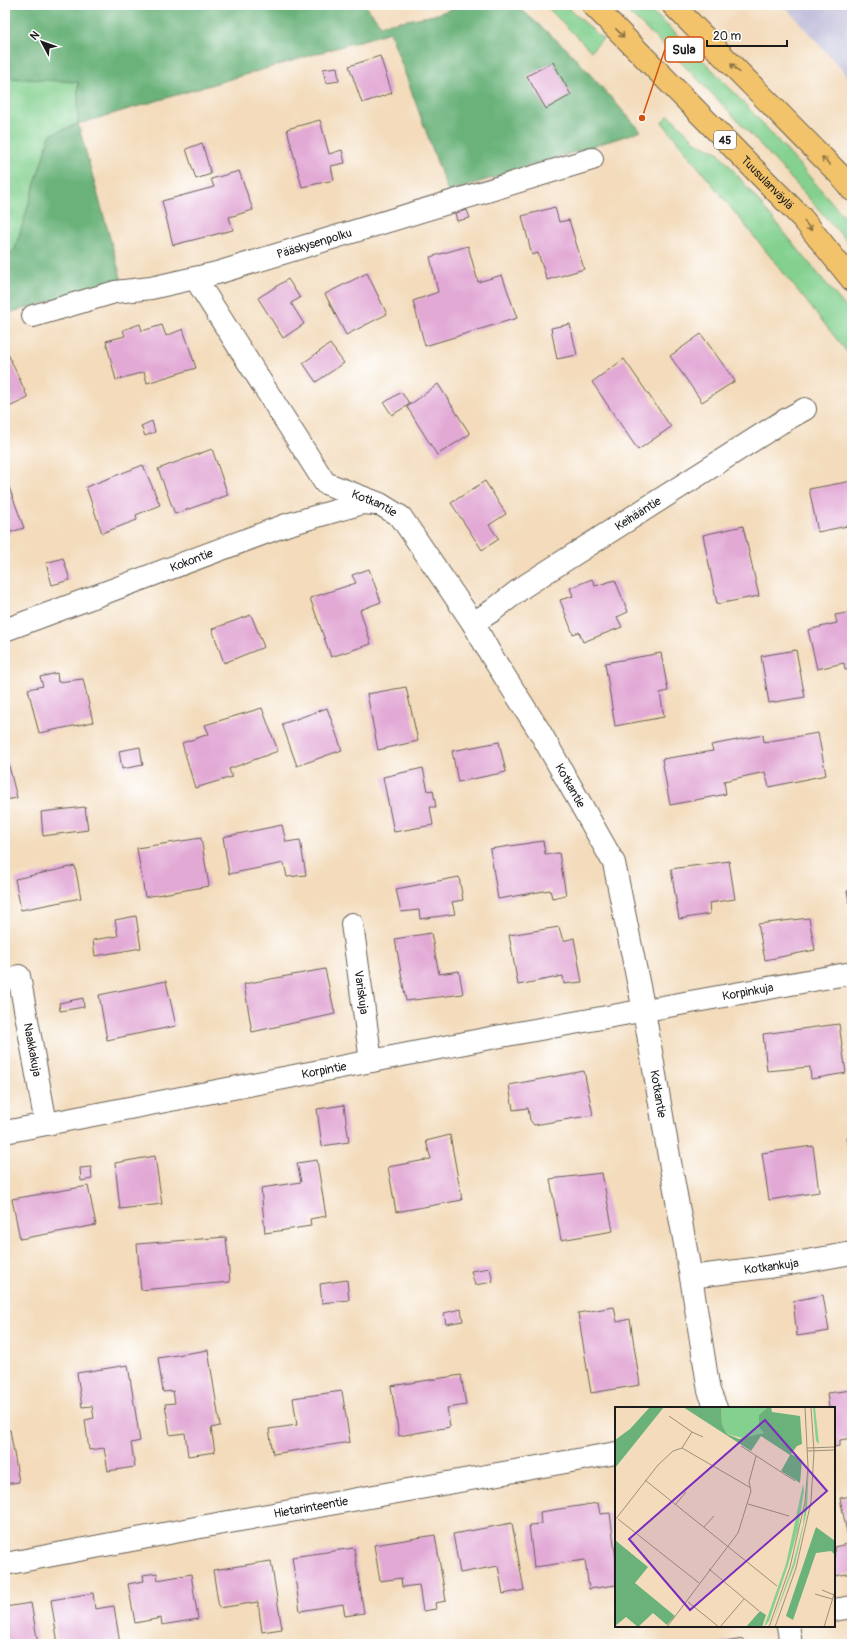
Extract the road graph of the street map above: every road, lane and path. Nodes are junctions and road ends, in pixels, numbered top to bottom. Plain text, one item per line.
1 (593, 5) edge
2 (673, 5) edge
3 (592, 159) dead end
4 (852, 190) edge
5 (196, 278) junction
6 (852, 280) edge
7 (33, 316) dead end
8 (805, 409) dead end
9 (380, 504) junction
10 (473, 623) junction
11 (5, 630) edge
12 (352, 924) dead end
13 (852, 974) edge
14 (19, 976) dead end
15 (644, 1011) junction
16 (370, 1061) junction
17 (46, 1124) junction
18 (5, 1132) edge
19 (852, 1253) edge
20 (691, 1277) junction
21 (716, 1407) edge
22 (615, 1453) edge
23 (5, 1564) edge
24 (852, 1607) edge
25 (835, 1610) edge
26 (788, 1627) edge
27 (791, 1644) edge

1 -> 6 main road, Tuusulanväylä / 45
4 -> 2 main road
3 - 5 street, Pääskysenpolku
5 - 7 street, Pääskysenpolku
5 - 9 street, Kotkantie
8 - 10 street, Keihääntie
9 - 10 street, Kotkantie
9 - 11 street, Kokontie
10 - 15 street, Kotkantie
12 - 16 street, Variskuja
13 - 15 street, Korpinkuja
14 - 17 street, Naakkakuja
15 - 16 street, Korpintie
15 - 20 street, Kotkantie
16 - 17 street, Korpintie
17 - 18 street, Korpintie
19 - 20 street, Kotkankuja
20 - 21 street, Kotkantie
22 - 23 street, Hietarinteentie
24 - 25 street
26 - 27 street

